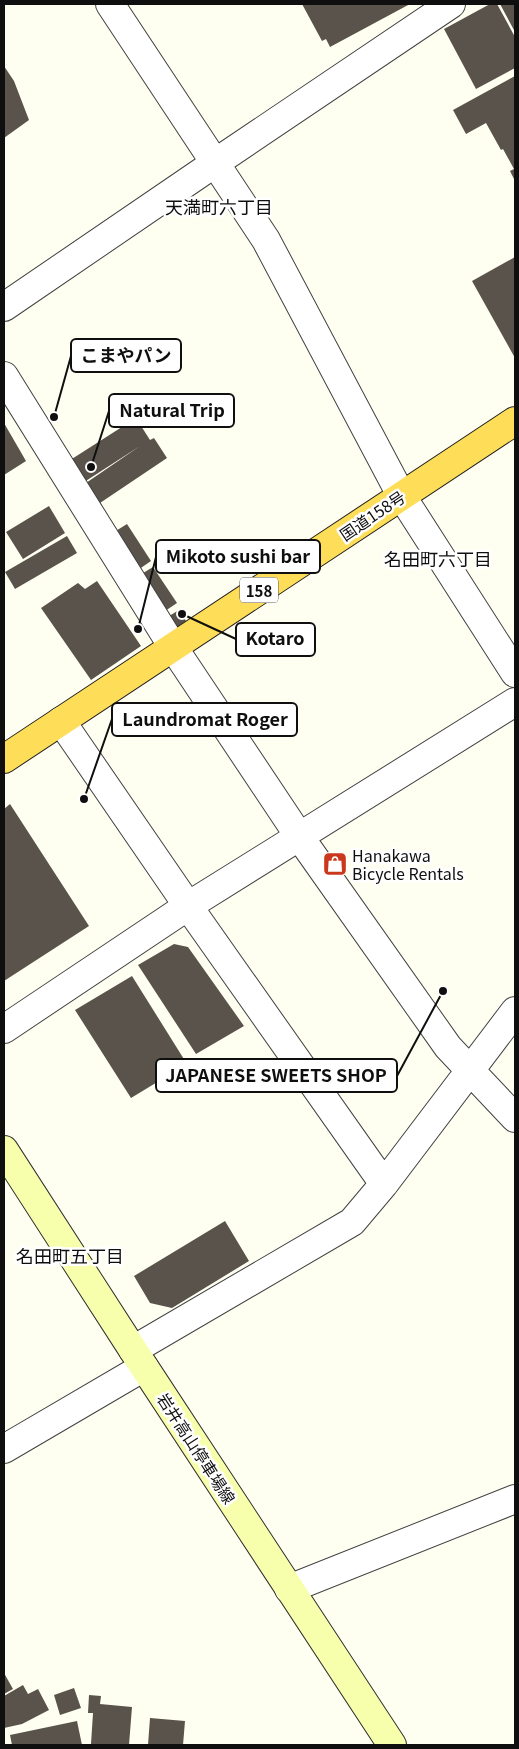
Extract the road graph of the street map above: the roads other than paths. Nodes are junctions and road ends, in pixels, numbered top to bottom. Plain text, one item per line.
1 (110, 4) edge
2 (451, 4) edge
3 (215, 162) junction
4 (4, 307) edge
5 (4, 376) edge
6 (515, 420) edge
7 (401, 495) junction
8 (173, 647) junction
9 (515, 673) edge
10 (515, 702) edge
11 (61, 721) junction
12 (4, 759) edge
13 (299, 836) junction
14 (188, 906) junction
15 (515, 1011) edge
16 (4, 1030) edge
17 (470, 1070) junction
18 (515, 1118) edge
19 (4, 1150) edge
20 (384, 1184) junction
21 (138, 1358) junction
22 (4, 1449) edge
23 (515, 1499) edge
24 (289, 1589) junction
25 (392, 1745) edge

1 - 3 street
2 - 3 street
3 - 4 street
3 - 7 street
5 - 8 street
6 - 7 highway, 国道158号 / 158
7 - 8 highway, 国道158号 / 158
7 - 9 street
8 - 11 highway, 国道158号 / 158
8 - 13 street
10 - 13 street
11 - 12 highway, 国道158号 / 158
11 - 14 street
13 - 14 street
13 - 17 street
14 - 16 street
14 - 20 street
15 - 17 street
17 - 18 street
17 - 20 street
19 - 21 main road, 岩井高山停車場線
20 - 21 street
21 - 22 street
21 - 24 main road, 岩井高山停車場線
23 - 24 street
24 - 25 main road, 岩井高山停車場線

